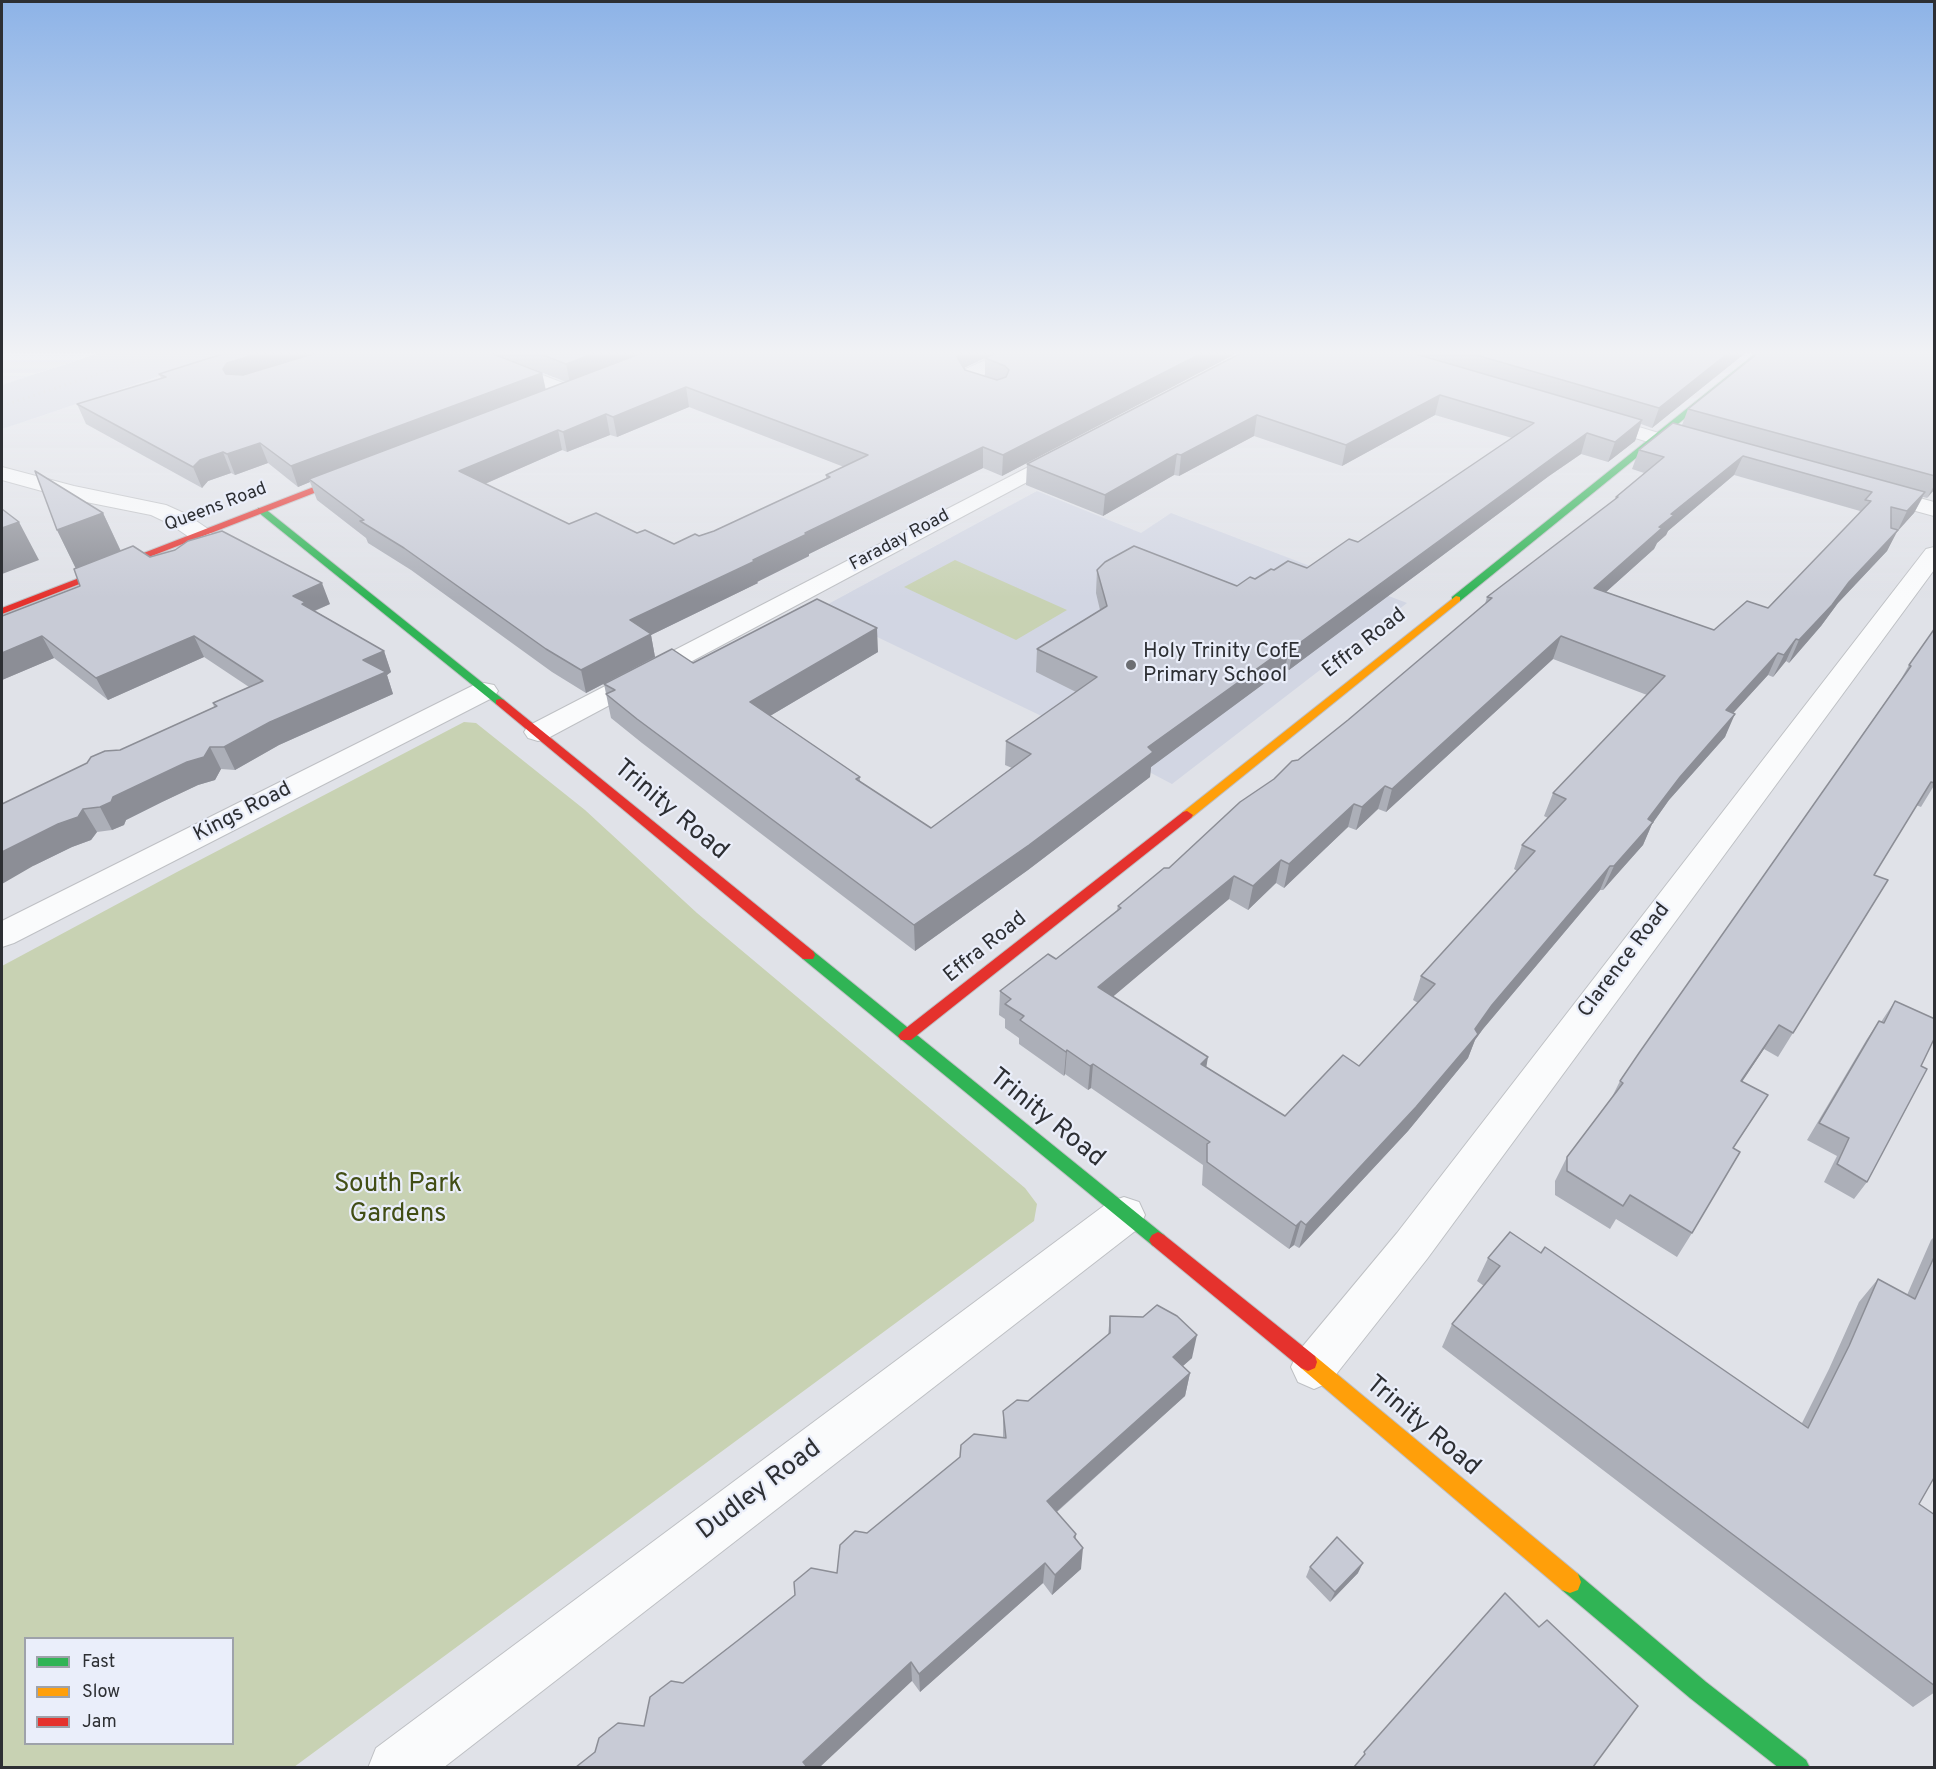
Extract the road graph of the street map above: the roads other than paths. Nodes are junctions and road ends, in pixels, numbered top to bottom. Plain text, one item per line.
1 (1649, 433) edge
2 (1661, 433) edge
3 (1658, 435) junction
4 (1682, 438) edge
5 (1090, 441) edge
6 (366, 470) edge
7 (2, 473) edge
8 (1854, 486) edge
9 (1935, 509) edge
10 (261, 510) junction
11 (200, 534) junction
12 (1935, 554) edge
13 (2, 611) edge
14 (484, 691) junction
15 (538, 732) junction
16 (2, 935) edge
17 (906, 1036) junction
18 (1124, 1215) junction
19 (1314, 1367) junction
20 (396, 1767) edge
21 (1798, 1767) edge

1 - 3 street
2 - 3 street, Effra Road
3 - 4 street
3 - 17 street, Effra Road
5 - 15 street, Faraday Road
6 - 10 street, Queens Road
7 - 11 street
8 - 9 street
10 - 11 street, Queens Road
10 - 14 street, Trinity Road
11 - 13 street, Queens Road
12 - 19 street, Clarence Road
14 - 15 street, Trinity Road
14 - 16 street, Kings Road
15 - 17 street, Trinity Road
17 - 18 street, Trinity Road
18 - 19 street, Trinity Road
18 - 20 street, Dudley Road
19 - 21 street, Trinity Road

